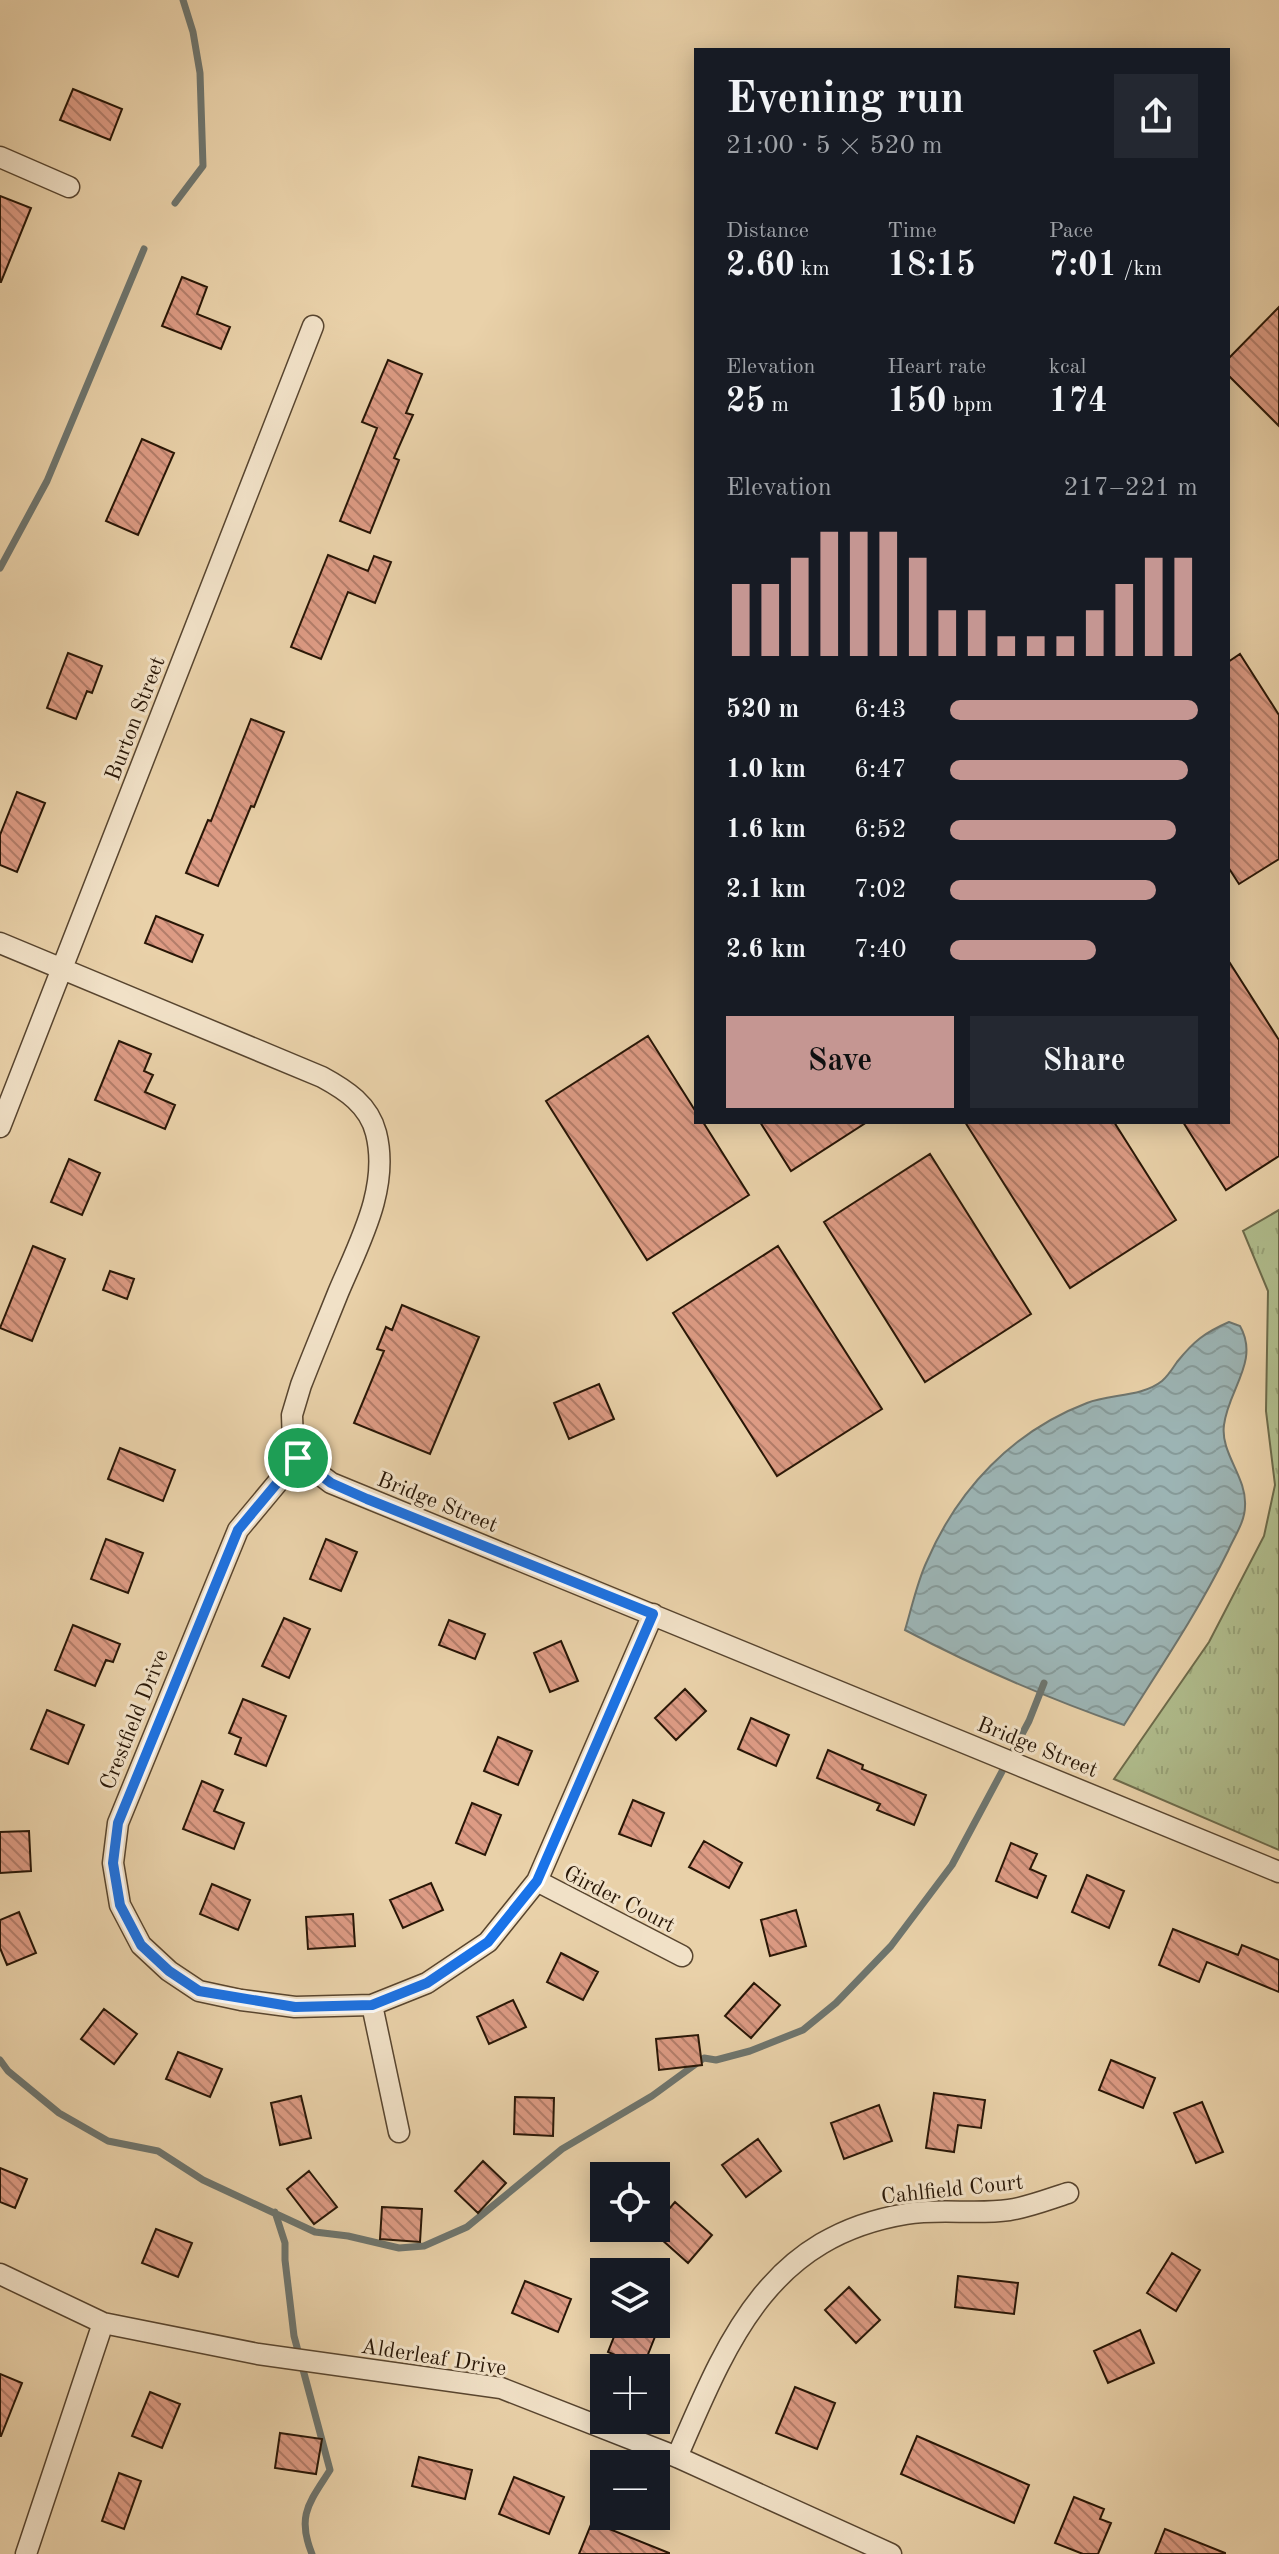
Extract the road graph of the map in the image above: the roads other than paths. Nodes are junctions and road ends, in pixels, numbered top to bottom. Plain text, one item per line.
1 (0, 157) edge
2 (69, 187) dead end
3 (313, 326) dead end
4 (0, 943) edge
5 (62, 970) junction
6 (0, 1127) edge
7 (298, 1458) junction
8 (653, 1614) junction
9 (1279, 1872) edge
10 (537, 1881) junction
11 (682, 1956) dead end
12 (372, 2005) junction
13 (399, 2132) dead end
14 (1068, 2193) dead end
15 (0, 2274) edge
16 (103, 2323) junction
17 (677, 2457) junction
18 (26, 2554) edge
19 (891, 2554) edge

1 - 2 street
3 - 5 street, Burton Street
4 - 5 street
5 - 6 street, Burton Street
5 - 7 street
7 - 8 street, Bridge Street
7 - 12 street, Crestfield Drive
8 - 9 street, Bridge Street
8 - 10 street, Crestfield Drive
10 - 11 street, Girder Court
10 - 12 street, Crestfield Drive
12 - 13 street
14 - 17 street, Cahlfield Court
15 - 16 street, Alderleaf Drive
16 - 17 street, Alderleaf Drive
16 - 18 street
17 - 19 street, Alderleaf Drive

